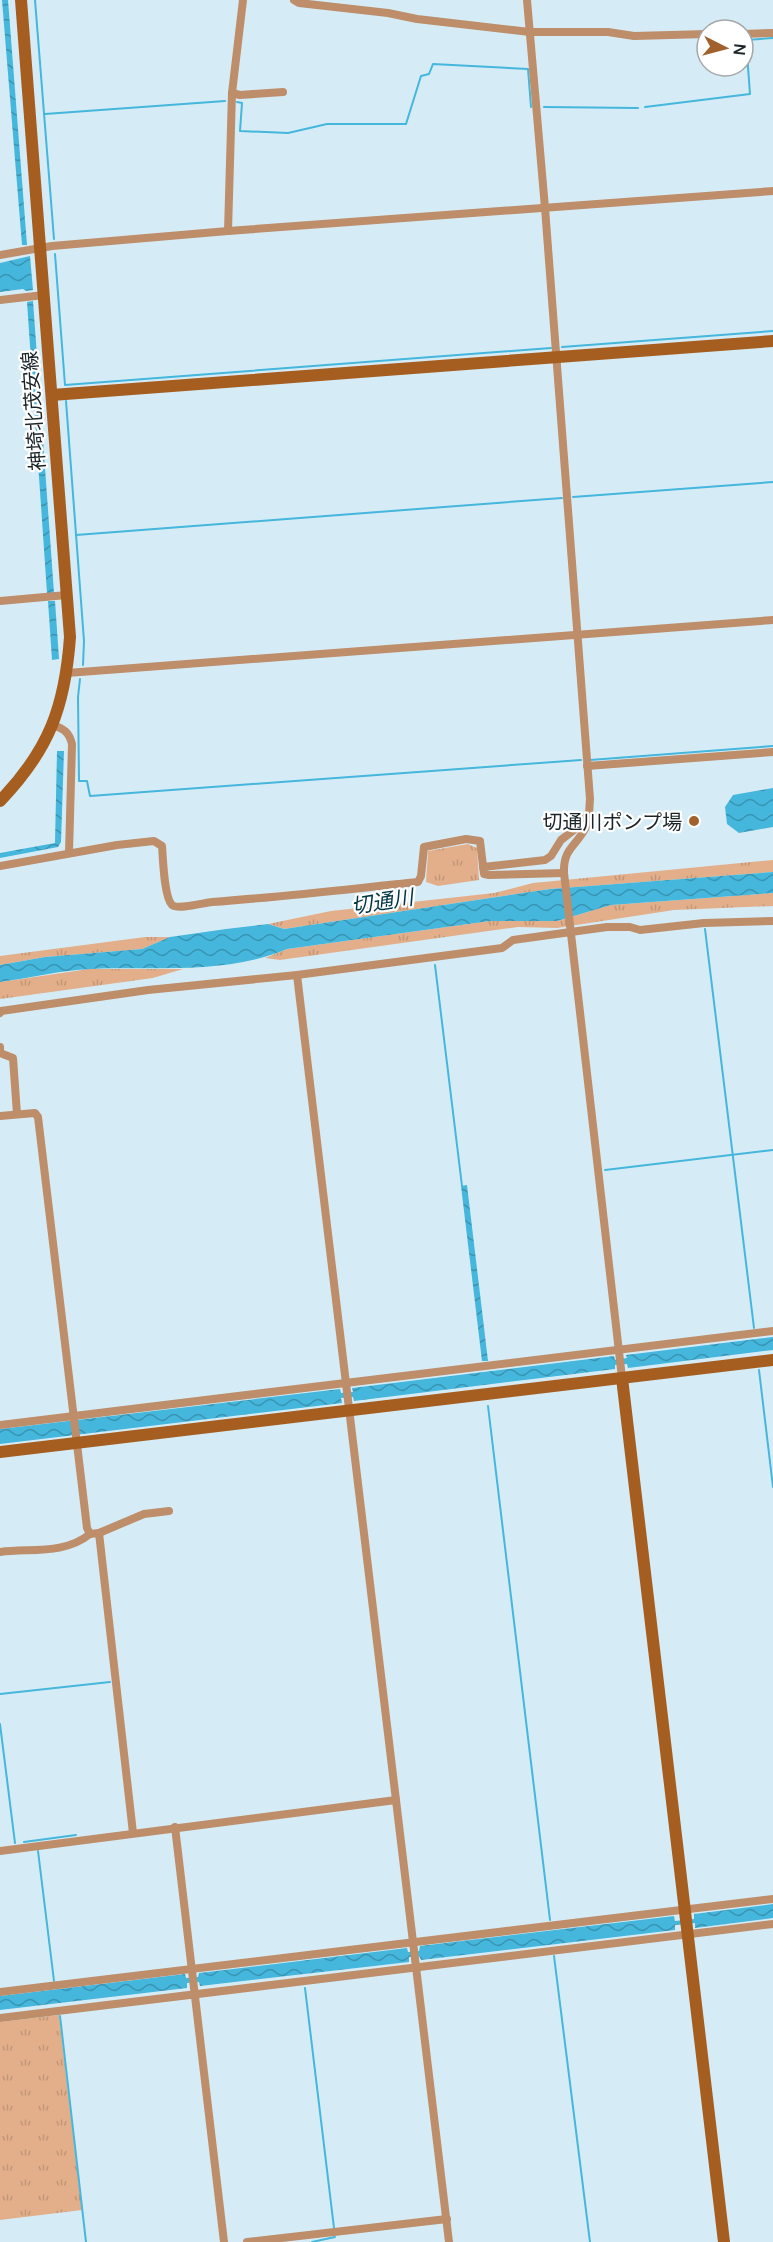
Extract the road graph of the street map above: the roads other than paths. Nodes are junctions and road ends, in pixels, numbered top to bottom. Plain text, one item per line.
1 (21, 0) edge
2 (243, 0) edge
3 (294, 0) edge
4 (527, 0) edge
5 (530, 32) junction
6 (773, 33) edge
7 (695, 34) edge
8 (755, 34) edge
9 (283, 92) dead end
10 (232, 93) junction
11 (773, 191) edge
12 (545, 208) junction
13 (228, 231) junction
14 (35, 248) junction
15 (0, 255) edge
16 (39, 295) junction
17 (0, 300) edge
18 (773, 341) edge
19 (557, 357) junction
20 (52, 395) junction
21 (56, 596) junction
22 (0, 601) edge
23 (773, 620) edge
24 (578, 634) junction
25 (67, 673) junction
26 (53, 725) junction
27 (773, 752) edge
28 (587, 766) junction
29 (0, 801) edge
30 (589, 815) junction
31 (69, 853) junction
32 (0, 866) edge
33 (483, 867) junction
34 (564, 874) junction
35 (773, 921) edge
36 (571, 930) junction
37 (297, 975) junction
38 (0, 1013) edge
39 (0, 1047) edge
40 (17, 1114) junction
41 (0, 1116) edge
42 (773, 1331) edge
43 (773, 1360) edge
44 (621, 1363) junction
45 (348, 1396) junction
46 (74, 1417) junction
47 (0, 1425) edge
48 (76, 1440) junction
49 (0, 1452) edge
50 (169, 1511) dead end
51 (99, 1533) junction
52 (90, 1534) junction
53 (0, 1552) edge
54 (396, 1800) junction
55 (174, 1827) junction
56 (133, 1833) junction
57 (0, 1851) edge
58 (773, 1899) edge
59 (685, 1922) junction
60 (773, 1924) edge
61 (415, 1955) junction
62 (192, 1976) junction
63 (0, 1992) edge
64 (195, 1994) junction
65 (0, 2018) edge
66 (447, 2219) junction
67 (224, 2242) edge
68 (247, 2242) edge
69 (449, 2242) edge
70 (724, 2242) edge

1 - 14 street, 神埼北茂安線
2 - 10 street
3 - 5 street
4 - 5 street
5 - 7 street
5 - 12 street
6 - 8 street
9 - 10 street
10 - 13 street
11 - 12 street
12 - 13 street
12 - 19 street
13 - 14 street
14 - 15 street
14 - 16 street, 神埼北茂安線
16 - 17 street
16 - 20 street, 神埼北茂安線
18 - 19 street
19 - 20 street
19 - 24 street
20 - 21 street, 神埼北茂安線
21 - 22 street
21 - 25 street, 神埼北茂安線
23 - 24 street
24 - 25 street
24 - 28 street
25 - 26 street, 神埼北茂安線
26 - 29 street, 神埼北茂安線
26 - 31 street
27 - 28 street
28 - 30 street
30 - 33 street
30 - 34 street
31 - 32 street
31 - 33 street
33 - 34 street
34 - 36 street
35 - 36 street
36 - 37 street
36 - 44 street
37 - 38 street
37 - 45 street
39 - 40 street
40 - 41 street
40 - 46 street
42 - 44 street
43 - 44 street
44 - 45 street
44 - 45 street
44 - 59 street
45 - 46 street
45 - 48 street
45 - 54 street
46 - 47 street
46 - 48 street
48 - 49 street
48 - 52 street
50 - 51 street
51 - 52 street
51 - 56 street
52 - 53 street
54 - 55 street
54 - 61 street
55 - 56 street
55 - 62 street
56 - 57 street
58 - 59 street
59 - 60 street
59 - 61 street
59 - 61 street
59 - 70 street
61 - 62 street
61 - 64 street
61 - 66 street
62 - 63 street
62 - 64 street
64 - 65 street
64 - 67 street
66 - 68 street
66 - 69 street

